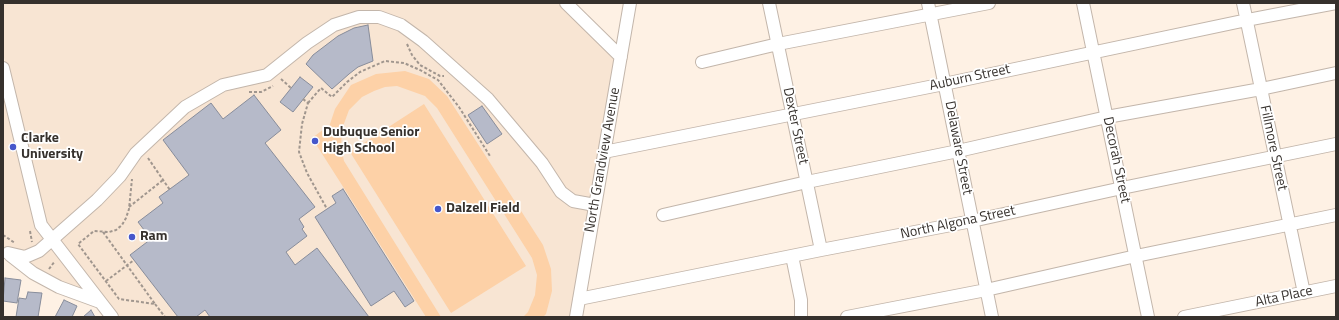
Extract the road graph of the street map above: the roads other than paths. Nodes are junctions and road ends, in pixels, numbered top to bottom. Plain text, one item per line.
1 (566, 3) edge
2 (769, 3) edge
3 (928, 3) edge
4 (989, 3) edge
5 (1083, 3) edge
6 (1243, 3) edge
7 (632, 4) edge
8 (1336, 4) edge
9 (931, 15) junction
10 (1247, 20) junction
11 (778, 44) junction
12 (1093, 52) junction
13 (620, 57) junction
14 (702, 62) dead end
15 (3, 68) edge
16 (1336, 73) edge
17 (944, 84) junction
18 (1261, 89) junction
19 (792, 114) junction
20 (1107, 118) junction
21 (1336, 144) edge
22 (958, 151) junction
23 (604, 152) junction
24 (1275, 156) junction
25 (807, 182) junction
26 (1122, 188) junction
27 (595, 205) junction
28 (664, 215) dead end
29 (1336, 215) edge
30 (972, 220) junction
31 (1289, 225) junction
32 (52, 239) junction
33 (821, 250) junction
34 (5, 251) edge
35 (792, 256) junction
36 (1136, 256) junction
37 (1336, 286) edge
38 (986, 290) junction
39 (1304, 292) junction
40 (579, 300) junction
41 (100, 302) junction
42 (112, 317) edge
43 (576, 317) edge
44 (801, 317) edge
45 (847, 317) edge
46 (992, 317) edge
47 (1148, 317) edge
48 (1184, 317) edge

1 - 13 street
2 - 11 street, Dexter Street
3 - 9 street, Delaware Street
4 - 9 street
5 - 12 street, Decorah Street
6 - 10 street, Fillmore Street
7 - 13 street, North Grandview Avenue
8 - 10 street, Auburn Street
9 - 11 street
9 - 17 street, Delaware Street
10 - 12 street, Auburn Street
10 - 18 street, Fillmore Street
11 - 14 street
11 - 19 street, Dexter Street
12 - 17 street, Auburn Street
12 - 20 street, Decorah Street
13 - 23 street, North Grandview Avenue
15 - 32 street
16 - 18 street
17 - 19 street, Auburn Street
17 - 22 street, Delaware Street
18 - 20 street
18 - 24 street, Fillmore Street
19 - 23 street, Auburn Street
19 - 25 street, Dexter Street
20 - 22 street
20 - 26 street, Decorah Street
21 - 24 street, North Algona Street
22 - 25 street
22 - 30 street, Delaware Street
23 - 27 street, North Grandview Avenue
24 - 26 street, North Algona Street
24 - 31 street, Fillmore Street
25 - 28 street
25 - 33 street, Dexter Street
26 - 30 street, North Algona Street
26 - 36 street, Decorah Street
27 - 32 street
27 - 40 street, North Grandview Avenue
29 - 31 street
30 - 33 street, North Algona Street
30 - 38 street, Delaware Street
31 - 36 street
31 - 39 street, Fillmore Street
32 - 34 street
32 - 41 street
33 - 35 street, North Algona Street
34 - 41 street
35 - 40 street, North Algona Street
35 - 44 street
36 - 38 street
36 - 47 street, Decorah Street
37 - 39 street, Alta Place
38 - 45 street
38 - 46 street, Delaware Street
39 - 48 street, Alta Place
40 - 43 street, North Grandview Avenue
41 - 42 street

